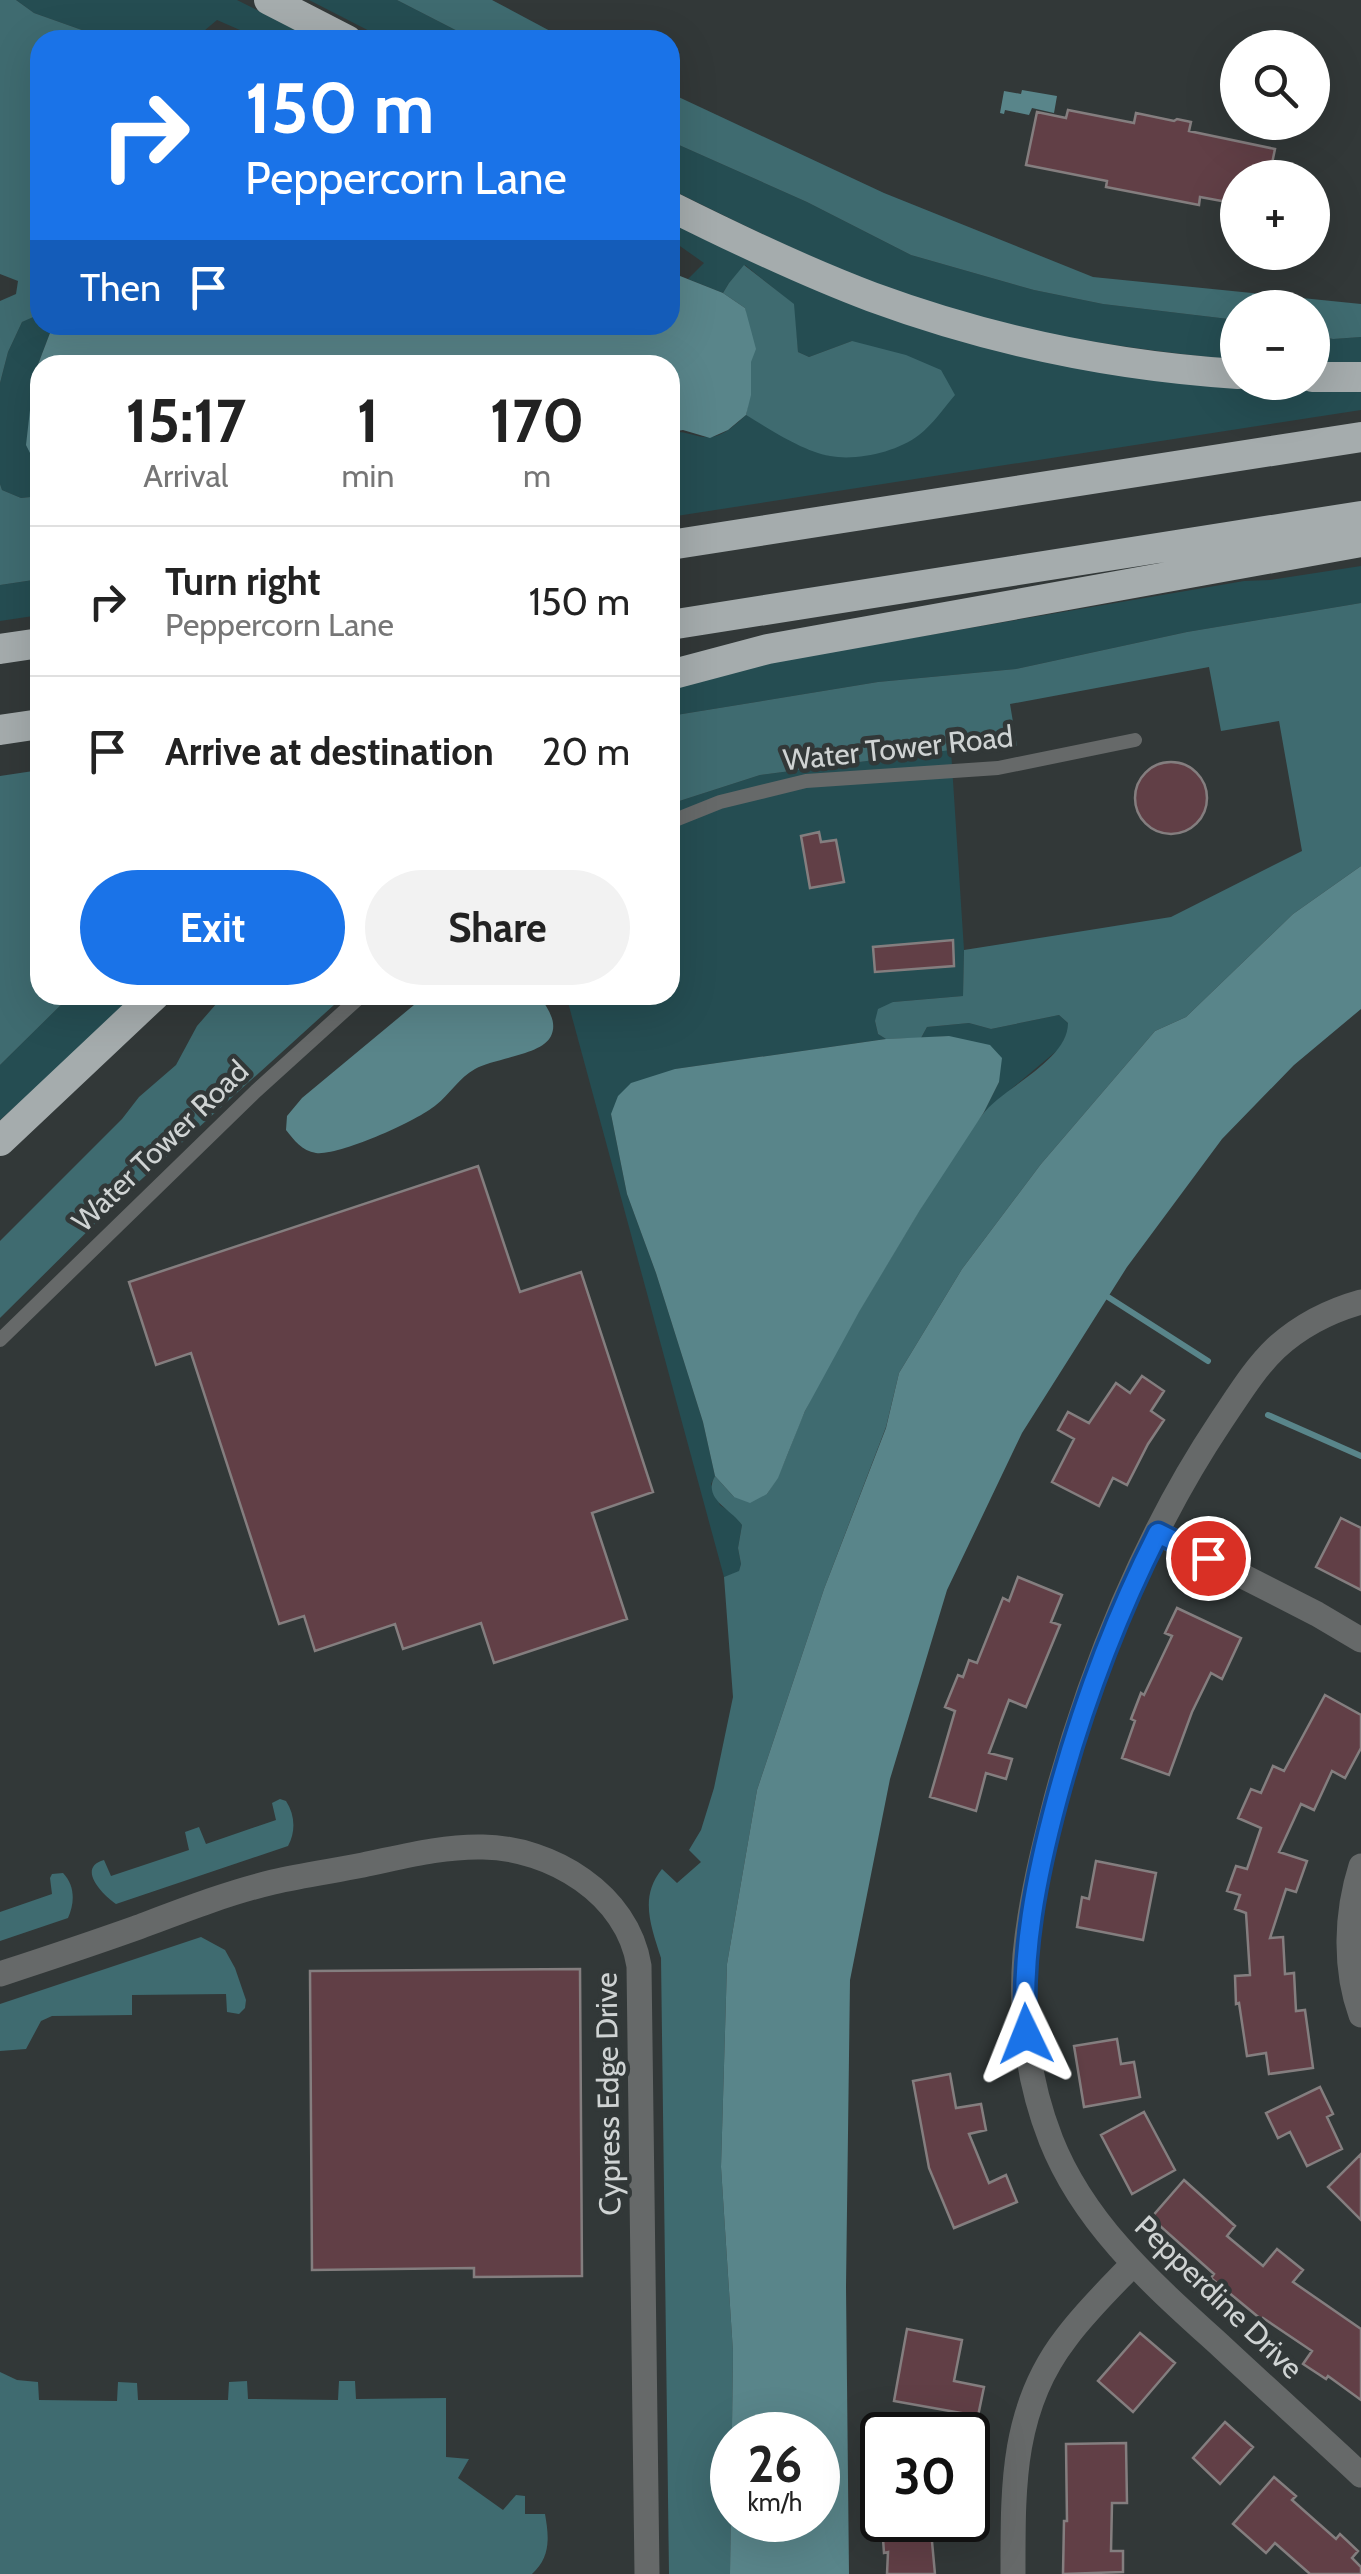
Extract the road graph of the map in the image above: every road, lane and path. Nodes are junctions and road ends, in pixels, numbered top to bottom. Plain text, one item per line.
1 (268, 0) edge
2 (327, 30) edge
3 (680, 211) edge
4 (1220, 372) edge
5 (1361, 376) edge
6 (1330, 377) edge
7 (1361, 437) edge
8 (1361, 516) edge
9 (1361, 542) edge
10 (680, 543) edge
11 (680, 623) edge
12 (30, 645) edge
13 (0, 650) edge
14 (680, 673) edge
15 (30, 726) edge
16 (0, 730) edge
17 (1135, 740) dead end
18 (680, 818) edge
19 (144, 1005) edge
20 (351, 1005) edge
21 (0, 1141) edge
22 (1361, 1302) edge
23 (0, 1340) edge
24 (1158, 1533) junction
25 (1361, 1640) edge
26 (1361, 1866) edge
27 (0, 1974) edge
28 (1361, 2015) edge
29 (1134, 2264) junction
30 (1361, 2475) edge
31 (647, 2574) edge
32 (1014, 2574) edge

1 - 2 highway
3 - 4 highway
5 - 6 highway
7 - 10 highway
8 - 11 highway
9 - 14 highway
12 - 13 highway
15 - 16 highway
17 - 18 lane, Water Tower Road
19 - 21 highway
20 - 23 lane, Water Tower Road
22 - 24 street, Pepperdine Drive
24 - 25 street
24 - 29 street, Pepperdine Drive
26 - 28 street
27 - 31 street, Cypress Edge Drive
29 - 30 street, Pepperdine Drive
29 - 32 street

